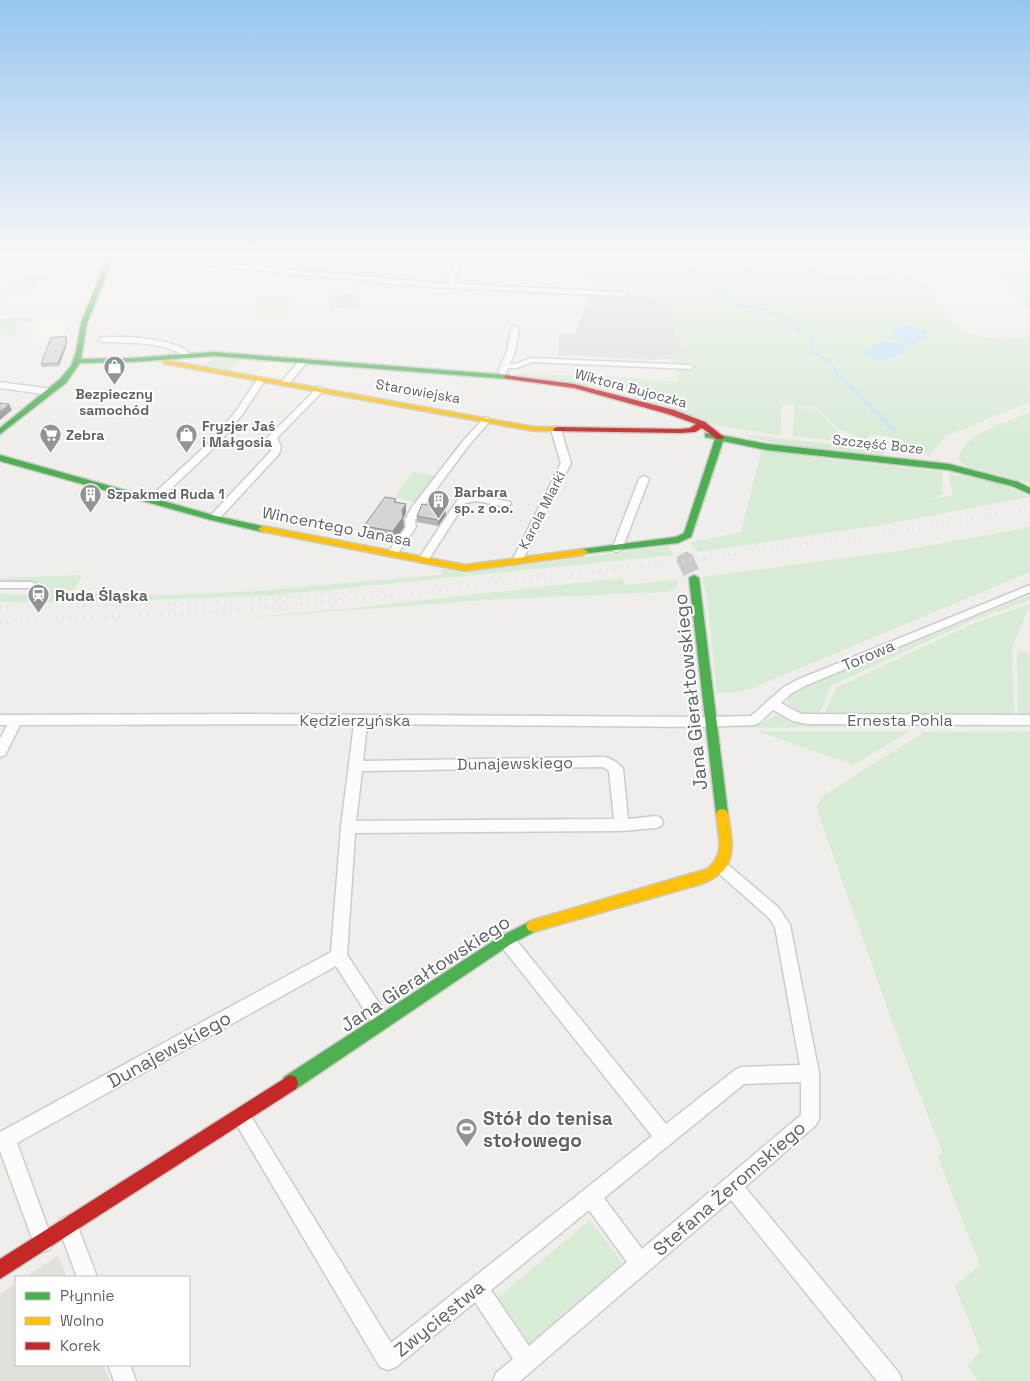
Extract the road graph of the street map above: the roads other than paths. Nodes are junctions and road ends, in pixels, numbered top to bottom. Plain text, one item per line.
1 (86, 318) edge
2 (515, 328) dead end
3 (102, 340) dead end
4 (187, 355) junction
5 (152, 359) junction
6 (77, 361) junction
7 (303, 362) junction
8 (690, 367) dead end
9 (502, 371) junction
10 (261, 380) junction
11 (285, 383) junction
12 (0, 385) edge
13 (321, 389) junction
14 (51, 392) junction
15 (487, 420) junction
16 (702, 424) junction
17 (556, 430) junction
18 (680, 431) junction
19 (0, 432) edge
20 (720, 437) junction
21 (0, 458) edge
22 (644, 479) dead end
23 (1030, 491) edge
24 (152, 501) junction
25 (506, 504) dead end
26 (214, 518) junction
27 (674, 542) junction
28 (617, 549) junction
29 (392, 554) junction
30 (682, 554) tunnel mouth
31 (423, 560) junction
32 (517, 561) junction
33 (694, 578) tunnel mouth
34 (0, 585) edge
35 (32, 585) dead end
36 (1030, 588) edge
37 (773, 704) junction
38 (0, 720) edge
39 (16, 720) junction
40 (361, 720) junction
41 (1030, 720) edge
42 (711, 722) junction
43 (0, 752) edge
44 (356, 766) junction
45 (656, 822) dead end
46 (622, 825) junction
47 (348, 827) junction
48 (722, 868) junction
49 (506, 940) junction
50 (339, 956) junction
51 (381, 1021) junction
52 (810, 1073) junction
53 (241, 1116) junction
54 (665, 1137) junction
55 (3, 1140) edge
56 (731, 1185) junction
57 (591, 1196) junction
58 (68, 1226) junction
59 (42, 1242) junction
60 (641, 1264) junction
61 (0, 1270) edge
62 (87, 1276) edge
63 (477, 1287) junction
64 (527, 1362) junction
65 (119, 1366) edge
66 (125, 1381) edge
67 (504, 1381) edge
68 (891, 1381) edge

1 - 6 street
2 - 9 street
3 - 4 street
4 - 5 street, Wiktora Bujoczka
4 - 7 street, Wiktora Bujoczka
5 - 6 street
5 - 10 street, Starowiejska
6 - 14 street
7 - 9 street, Wiktora Bujoczka
7 - 11 street
8 - 9 street
9 - 16 street, Wiktora Bujoczka
10 - 11 street, Starowiejska
10 - 24 street
11 - 13 street, Starowiejska
12 - 14 street
13 - 15 street, Starowiejska
13 - 26 street
14 - 19 street
15 - 17 street, Starowiejska
15 - 29 street
16 - 18 street, Starowiejska
16 - 20 street, Wiktora Bujoczka
17 - 18 street, Starowiejska
17 - 32 street, Karola Miarki
18 - 20 street, Starowiejska
20 - 23 street, Szczęść Boze
20 - 27 street
21 - 24 street, Wincentego Janasa
22 - 28 street
24 - 26 street, Wincentego Janasa
25 - 31 street
26 - 29 street, Wincentego Janasa
27 - 28 street, Wincentego Janasa
27 - 30 street
28 - 32 street, Wincentego Janasa
29 - 31 street, Wincentego Janasa
31 - 32 street, Wincentego Janasa
33 - 42 street, Jana Gierałtowskiego
34 - 35 street
36 - 37 street, Torowa
37 - 41 street, Ernesta Pohla
37 - 42 street, Torowa
38 - 39 street, Kędzierzyńska
39 - 40 street, Kędzierzyńska
39 - 43 street
40 - 42 street, Kędzierzyńska
40 - 44 street
42 - 48 street, Jana Gierałtowskiego
44 - 46 street, Dunajewskiego
44 - 47 street
45 - 46 street
46 - 47 street
47 - 50 street
48 - 49 street, Jana Gierałtowskiego
48 - 52 street, Stefana Żeromskiego
49 - 51 street, Jana Gierałtowskiego
49 - 54 street
50 - 51 street
50 - 55 street, Dunajewskiego
51 - 53 street, Jana Gierałtowskiego
52 - 54 street, Zwycięstwa
52 - 56 street, Stefana Żeromskiego
53 - 58 street, Jana Gierałtowskiego
53 - 63 street, Zwycięstwa
54 - 57 street, Zwycięstwa
55 - 59 street
56 - 60 street, Stefana Żeromskiego
56 - 68 street
57 - 60 street
57 - 63 street, Zwycięstwa
58 - 59 street, Jana Gierałtowskiego
58 - 62 street
59 - 61 street, Jana Gierałtowskiego
60 - 64 street, Stefana Żeromskiego
63 - 64 street
64 - 67 street, Stefana Żeromskiego
65 - 66 street

